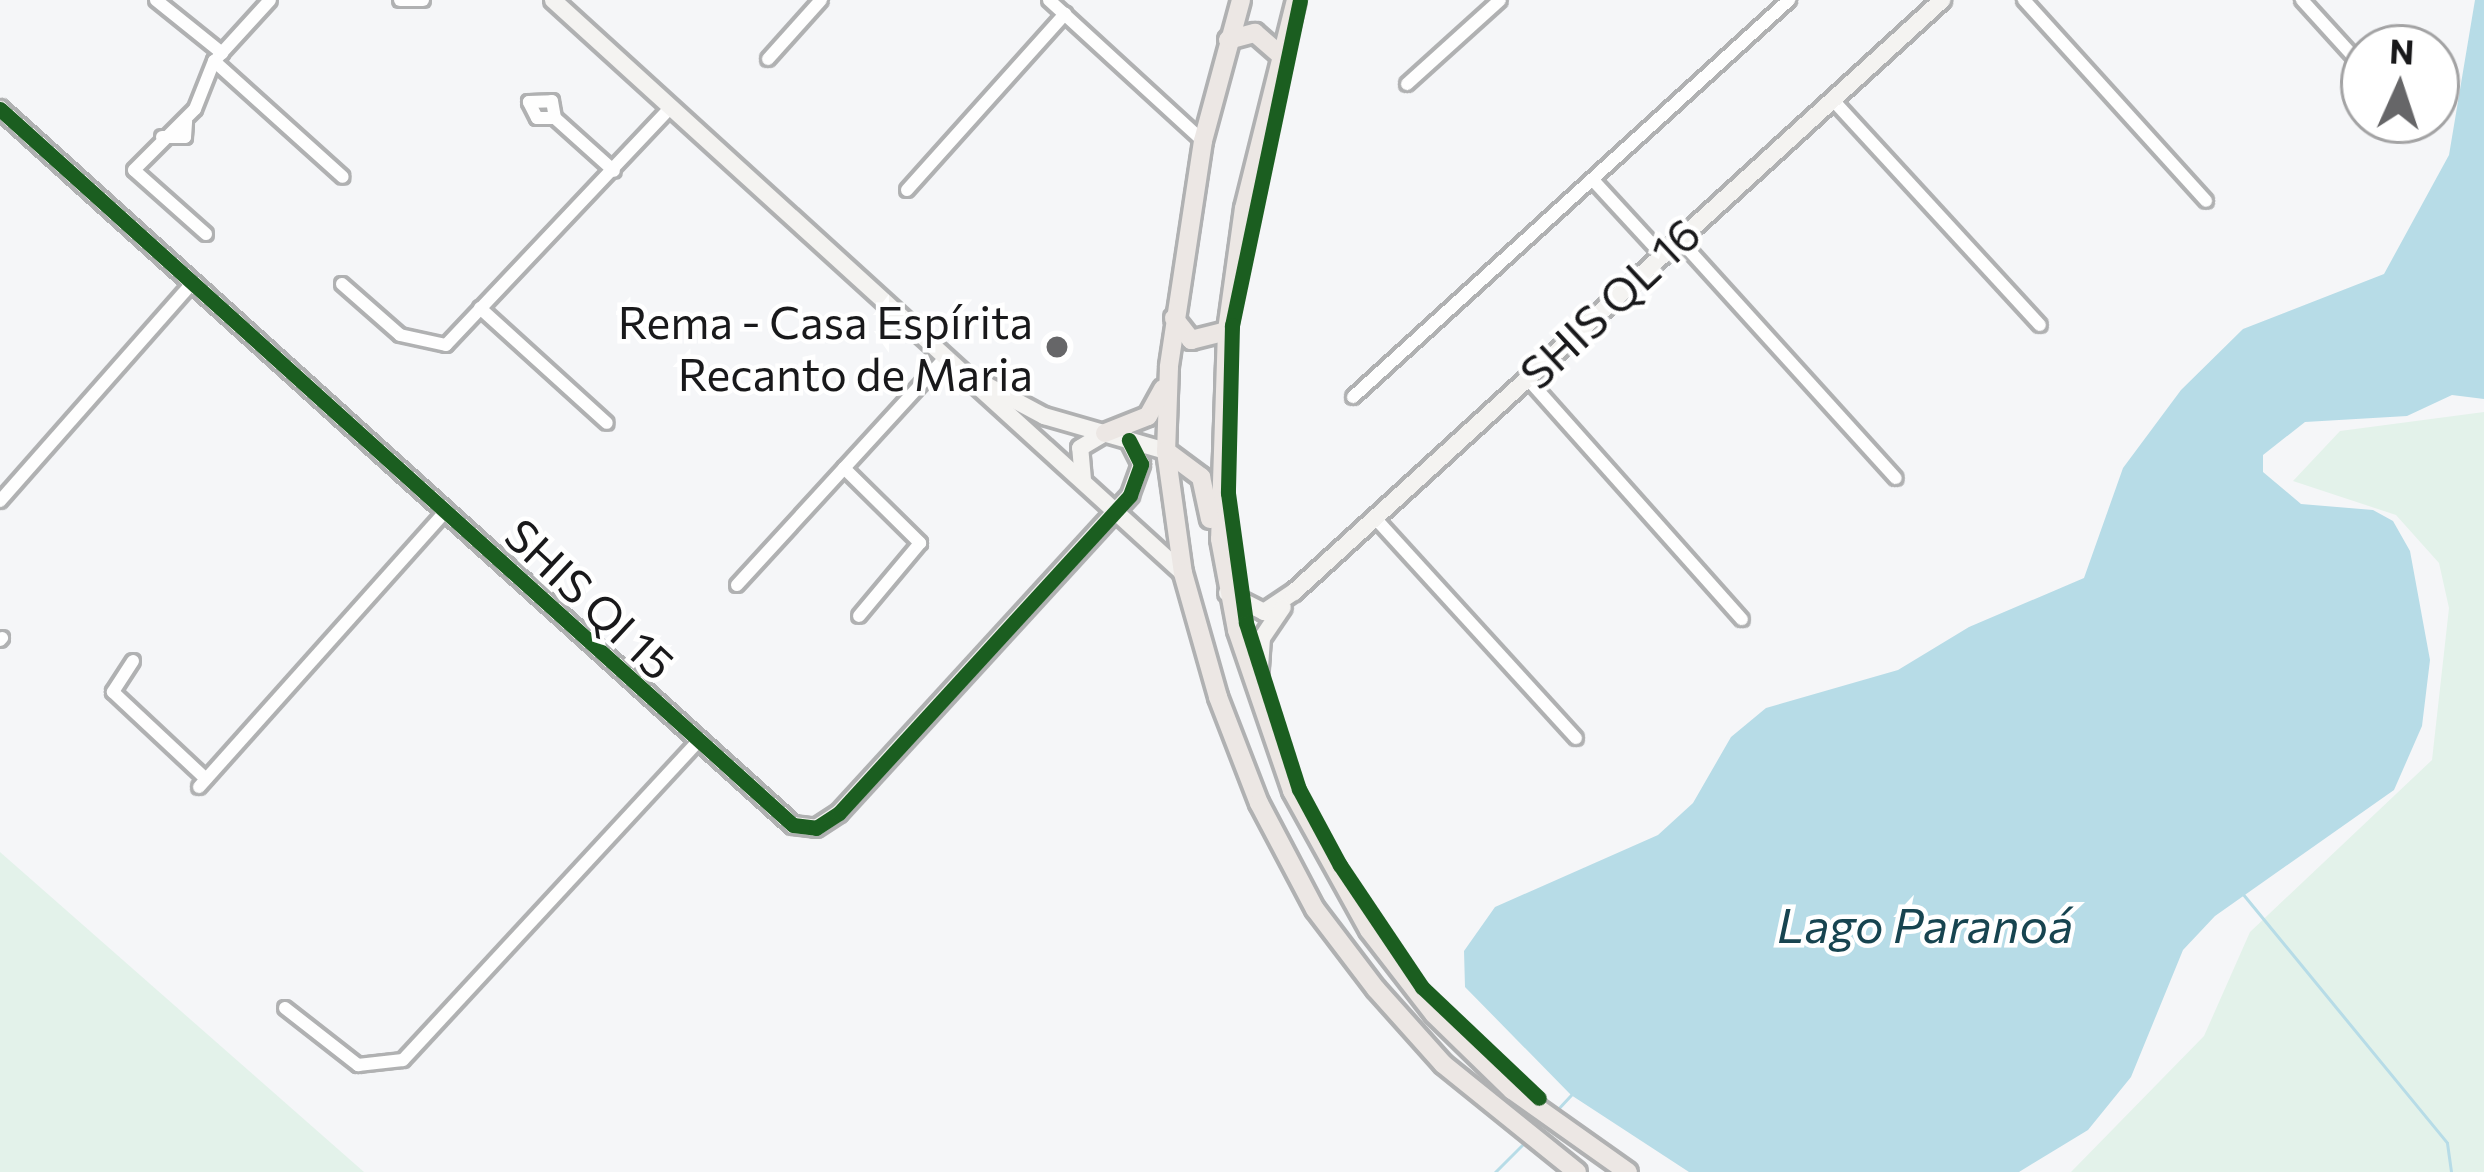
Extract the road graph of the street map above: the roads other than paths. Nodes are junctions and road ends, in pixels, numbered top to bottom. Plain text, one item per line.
1 (156, 0) edge
2 (270, 0) edge
3 (400, 0) edge
4 (423, 0) edge
5 (553, 0) edge
6 (821, 0) edge
7 (1049, 0) edge
8 (1241, 0) edge
9 (1296, 0) edge
10 (1500, 0) edge
11 (1789, 0) edge
12 (2024, 0) edge
13 (2302, 0) edge
14 (1934, 4) edge
15 (1065, 14) junction
16 (1228, 40) junction
17 (2340, 42) edge
18 (1279, 54) junction
19 (218, 57) junction
20 (768, 59) dead end
21 (1407, 84) dead end
22 (1832, 99) junction
23 (671, 107) junction
24 (0, 110) edge
25 (1210, 115) junction
26 (555, 118) dead end
27 (1181, 120) junction
28 (1203, 141) junction
29 (614, 171) junction
30 (343, 177) dead end
31 (1593, 180) junction
32 (907, 190) dead end
33 (2206, 201) dead end
34 (206, 234) dead end
35 (1678, 238) junction
36 (1661, 254) junction
37 (191, 284) junction
38 (342, 284) dead end
39 (480, 308) junction
40 (1174, 318) junction
41 (2040, 325) dead end
42 (1227, 331) junction
43 (950, 362) junction
44 (1169, 367) junction
45 (1527, 378) junction
46 (1353, 398) dead end
47 (608, 423) dead end
48 (1106, 433) junction
49 (1129, 440) junction
50 (1166, 451) junction
51 (844, 468) junction
52 (1895, 478) dead end
53 (1083, 480) junction
54 (0, 501) edge
55 (1116, 508) junction
56 (444, 513) junction
57 (1376, 518) junction
58 (1222, 571) junction
59 (1183, 573) junction
60 (737, 585) dead end
61 (1294, 592) junction
62 (1228, 593) junction
63 (860, 616) dead end
64 (1742, 619) dead end
65 (134, 661) dead end
66 (1258, 698) junction
67 (1576, 737) dead end
68 (696, 744) junction
69 (1292, 791) junction
70 (1259, 803) junction
71 (284, 1008) dead end
72 (1576, 1172) edge
73 (1628, 1172) edge

1 - 19 street
2 - 19 street
3 - 4 street
5 - 23 street
6 - 20 street
7 - 15 street
8 - 16 main road
9 - 18 main road
10 - 21 street
11 - 31 street
12 - 33 street
13 - 17 street
14 - 22 street, SHIS QL 16
15 - 27 street
15 - 32 street
16 - 18 main road
16 - 25 main road
18 - 42 main road
19 - 30 street
19 - 34 street
22 - 35 street, SHIS QL 16
22 - 41 street
23 - 29 street
23 - 43 street
24 - 37 street, SHIS QI 15
25 - 27 street
25 - 28 main road
26 - 29 street
27 - 28 street
28 - 40 main road
29 - 39 street
31 - 36 street
31 - 46 street
35 - 36 street, SHIS QL 16
35 - 52 street
36 - 45 street, SHIS QL 16
37 - 54 street
37 - 56 street, SHIS QI 15
38 - 39 street
39 - 47 street
40 - 42 main road
40 - 44 main road
42 - 58 main road
43 - 48 street
43 - 51 street
43 - 53 street
44 - 48 main road
44 - 50 main road
45 - 57 street, SHIS QL 16
45 - 64 street
48 - 49 street
48 - 53 street
49 - 50 street
49 - 55 street
50 - 58 main road
50 - 59 main road
51 - 60 street
51 - 63 street
53 - 55 street
55 - 59 street
55 - 68 street, SHIS QI 15
56 - 65 street
56 - 68 street, SHIS QI 15
57 - 61 street, SHIS QL 16
57 - 67 street
58 - 62 main road
59 - 70 main road
61 - 62 street
61 - 66 street, SHIS QL 16
62 - 66 main road
66 - 69 main road
68 - 71 street
69 - 70 main road
69 - 73 main road
70 - 72 main road

